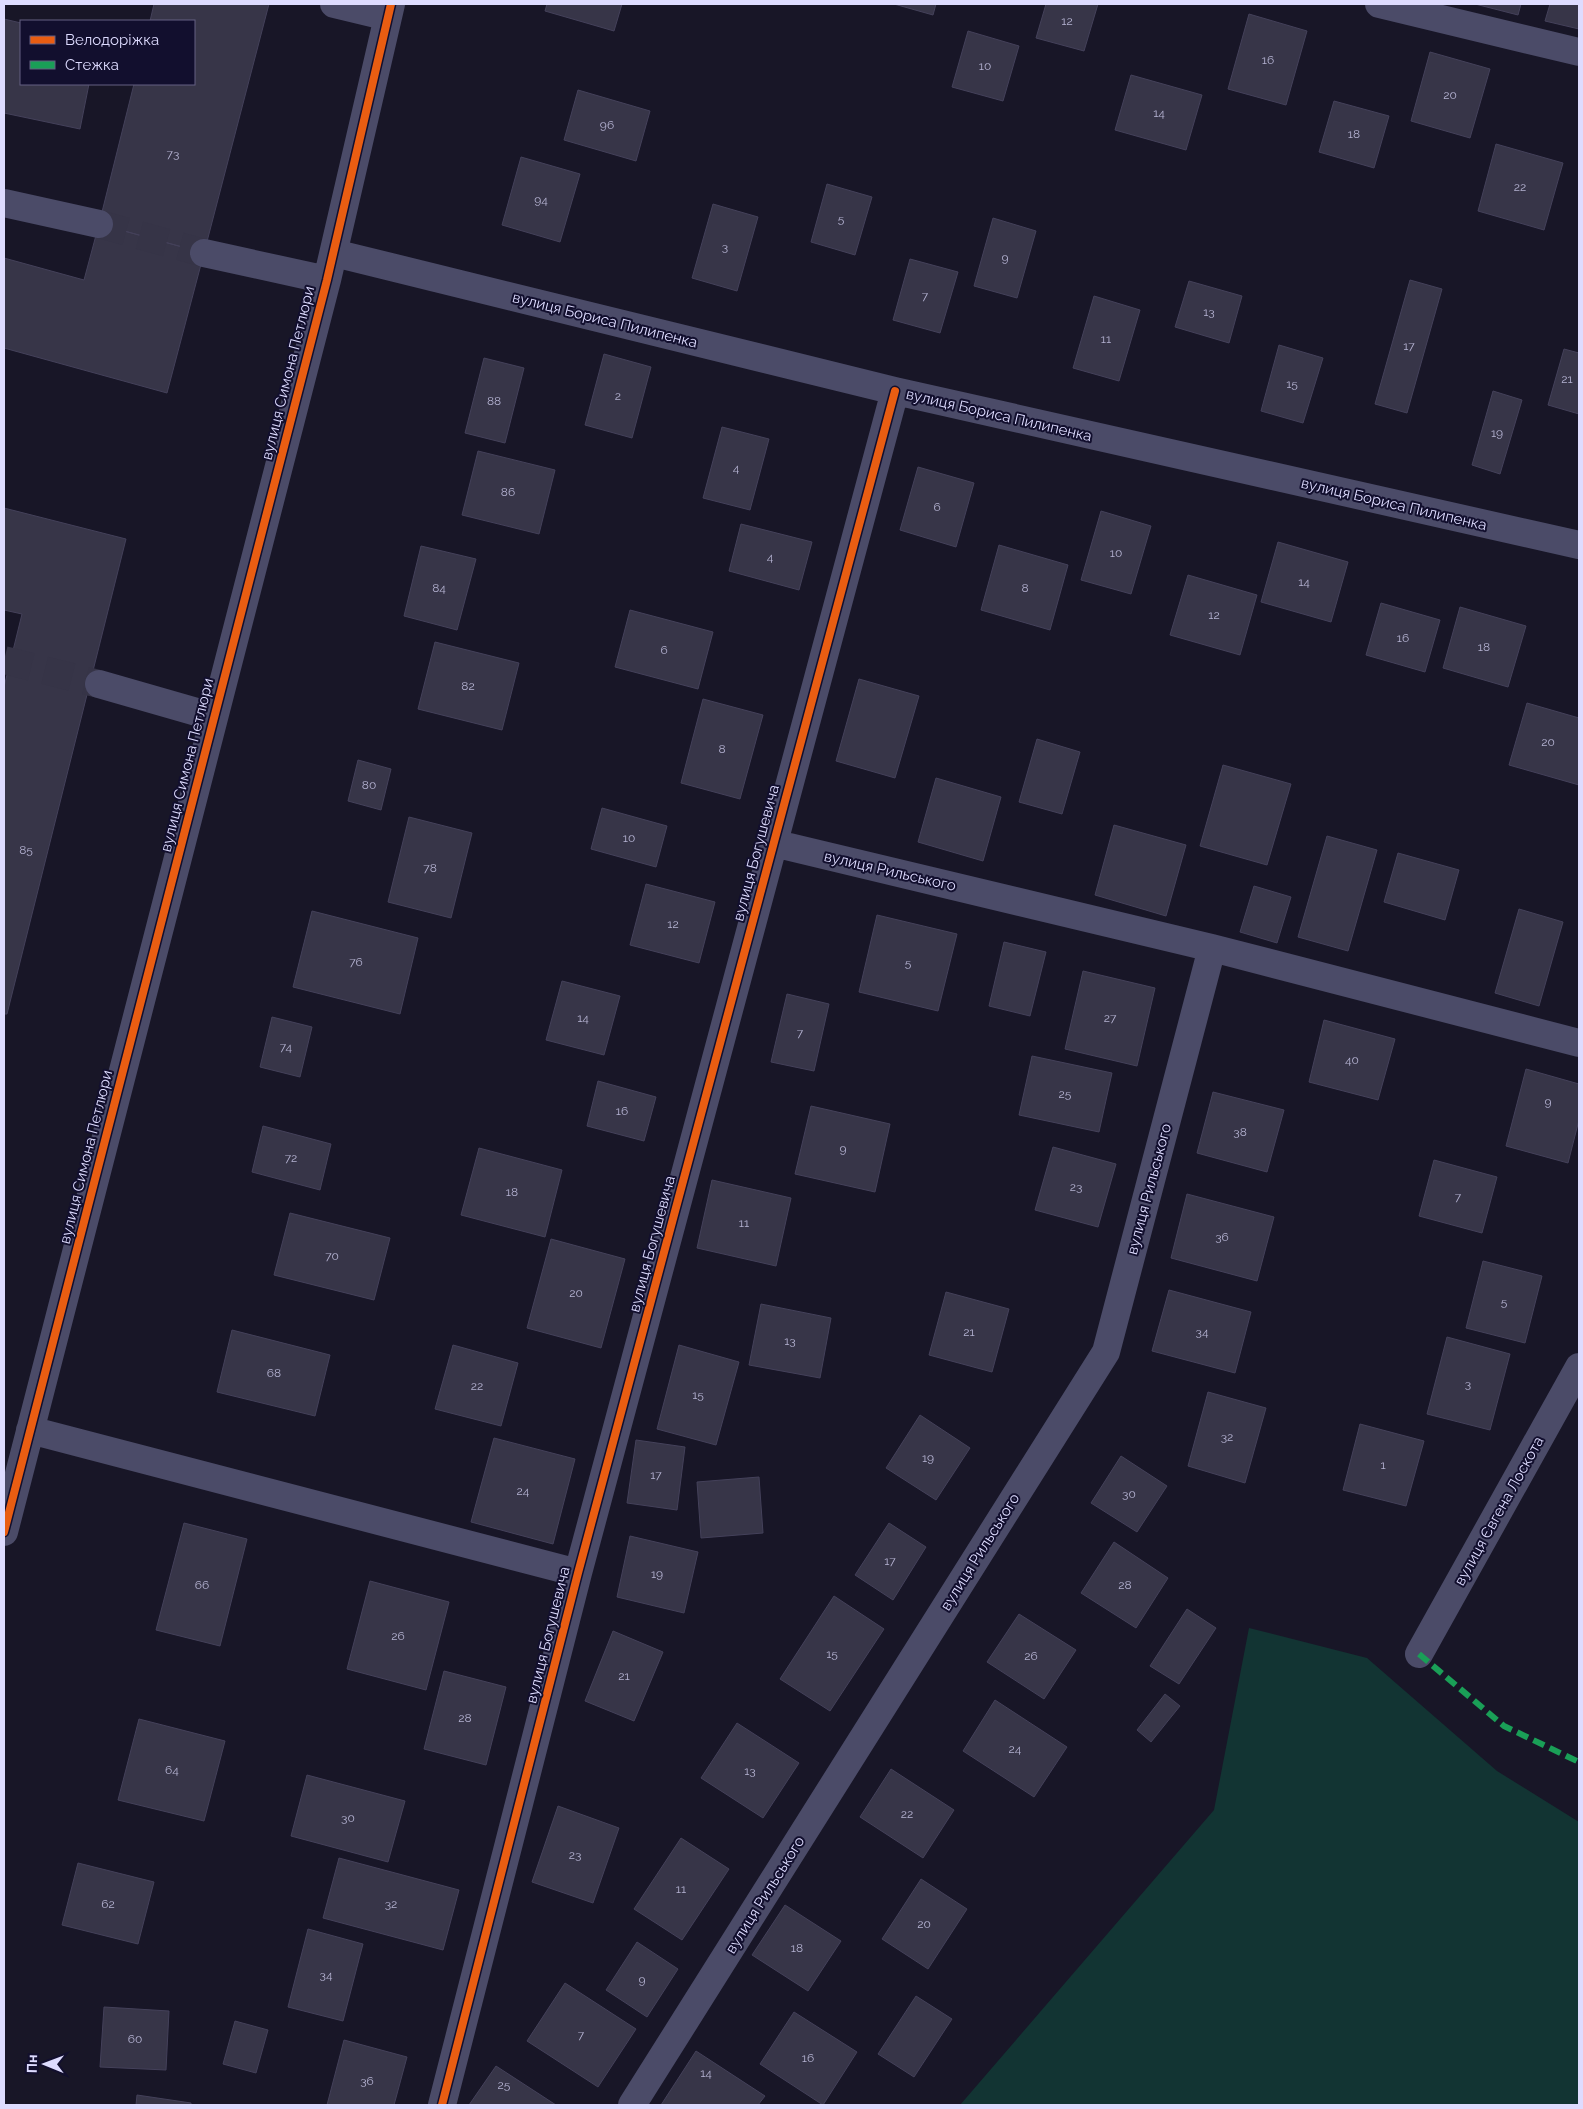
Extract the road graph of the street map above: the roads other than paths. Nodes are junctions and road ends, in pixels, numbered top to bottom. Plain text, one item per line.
1 (334, 4) edge
2 (1380, 4) edge
3 (390, 10) edge
4 (1579, 52) edge
5 (4, 203) edge
6 (99, 224) tunnel mouth
7 (204, 253) tunnel mouth
8 (334, 253) junction
9 (327, 280) junction
10 (895, 392) junction
11 (1579, 546) edge
12 (99, 684) tunnel mouth
13 (214, 717) junction
14 (773, 843) junction
15 (1212, 948) junction
16 (1579, 1043) edge
17 (1579, 1367) edge
18 (30, 1430) junction
19 (4, 1532) edge
20 (578, 1573) junction
21 (1419, 1654) dead end
22 (442, 2105) edge
23 (632, 2105) edge

1 - 3 street
2 - 4 street
3 - 8 street, вулиця Симона Петлюри
5 - 6 street
7 - 9 street
8 - 9 street, вулиця Симона Петлюри
8 - 10 street, вулиця Бориса Пилипенка
9 - 13 street, вулиця Симона Петлюри
10 - 11 street, вулиця Бориса Пилипенка
10 - 14 street, вулиця Богушевича
12 - 13 street
13 - 18 street, вулиця Симона Петлюри
14 - 15 street, вулиця Рильського
14 - 20 street, вулиця Богушевича
15 - 16 street, вулиця Рильського
15 - 23 street, вулиця Рильського
17 - 21 street, вулиця Євгена Лоскота
18 - 19 street, вулиця Симона Петлюри
18 - 20 street
20 - 22 street, вулиця Богушевича

